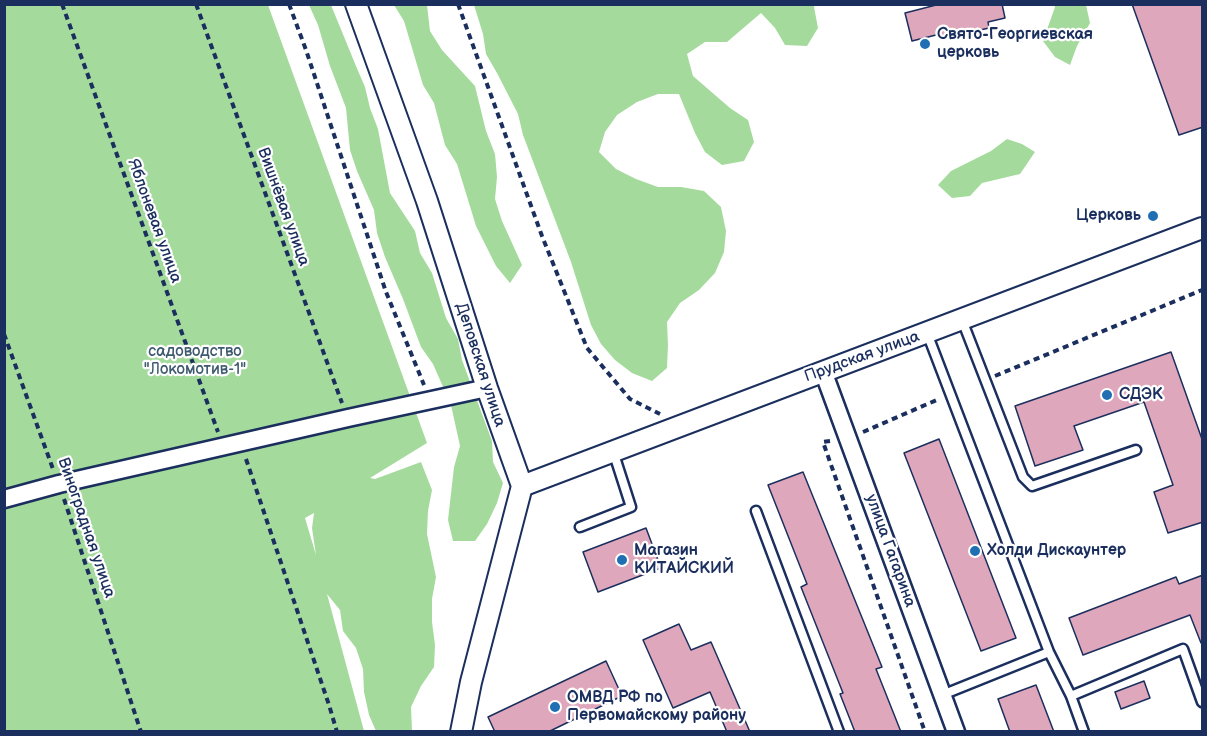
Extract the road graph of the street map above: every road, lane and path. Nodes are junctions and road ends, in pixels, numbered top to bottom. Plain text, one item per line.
1 (62, 4) edge
2 (196, 4) edge
3 (289, 4) edge
4 (356, 4) edge
5 (458, 4) edge
6 (1203, 228) edge
7 (1203, 290) edge
8 (962, 319) junction
9 (927, 333) junction
10 (4, 334) edge
11 (823, 371) junction
12 (986, 380) junction
13 (487, 388) junction
14 (951, 394) junction
15 (430, 400) junction
16 (348, 418) junction
17 (682, 425) junction
18 (849, 438) junction
19 (232, 444) junction
20 (1136, 450) dead end
21 (613, 451) junction
22 (59, 484) junction
23 (522, 486) junction
24 (4, 500) edge
25 (756, 511) dead end
26 (580, 527) dead end
27 (1049, 652) junction
28 (942, 695) junction
29 (1071, 696) junction
30 (1203, 702) edge
31 (141, 732) edge
32 (337, 732) edge
33 (461, 732) edge
34 (839, 732) edge
35 (925, 732) edge
36 (956, 732) edge
37 (1084, 732) edge

1 - 19 path, Яблоневая улица
2 - 16 path, Вишнёвая улица
3 - 15 path
4 - 13 street, Деповская улица
5 - 17 path
6 - 8 street, Прудская улица
7 - 12 path
8 - 9 street, Прудская улица
8 - 12 lane
9 - 11 street, Прудская улица
9 - 14 lane
10 - 22 path, Виноградная улица
11 - 17 street, Прудская улица
11 - 18 street, улица Гагарина
12 - 20 lane
13 - 15 street
13 - 23 street, Деповская улица
14 - 18 path
14 - 27 lane
15 - 16 street
16 - 19 street
17 - 21 street, Прудская улица
18 - 28 street, улица Гагарина
18 - 35 path
19 - 22 street
19 - 32 path, Яблоневая улица
21 - 23 street, Прудская улица
21 - 26 lane
22 - 24 street
22 - 31 path, Виноградная улица
23 - 33 street
25 - 34 lane
27 - 28 lane
27 - 29 lane
28 - 36 street, улица Гагарина
29 - 30 lane
29 - 37 lane

